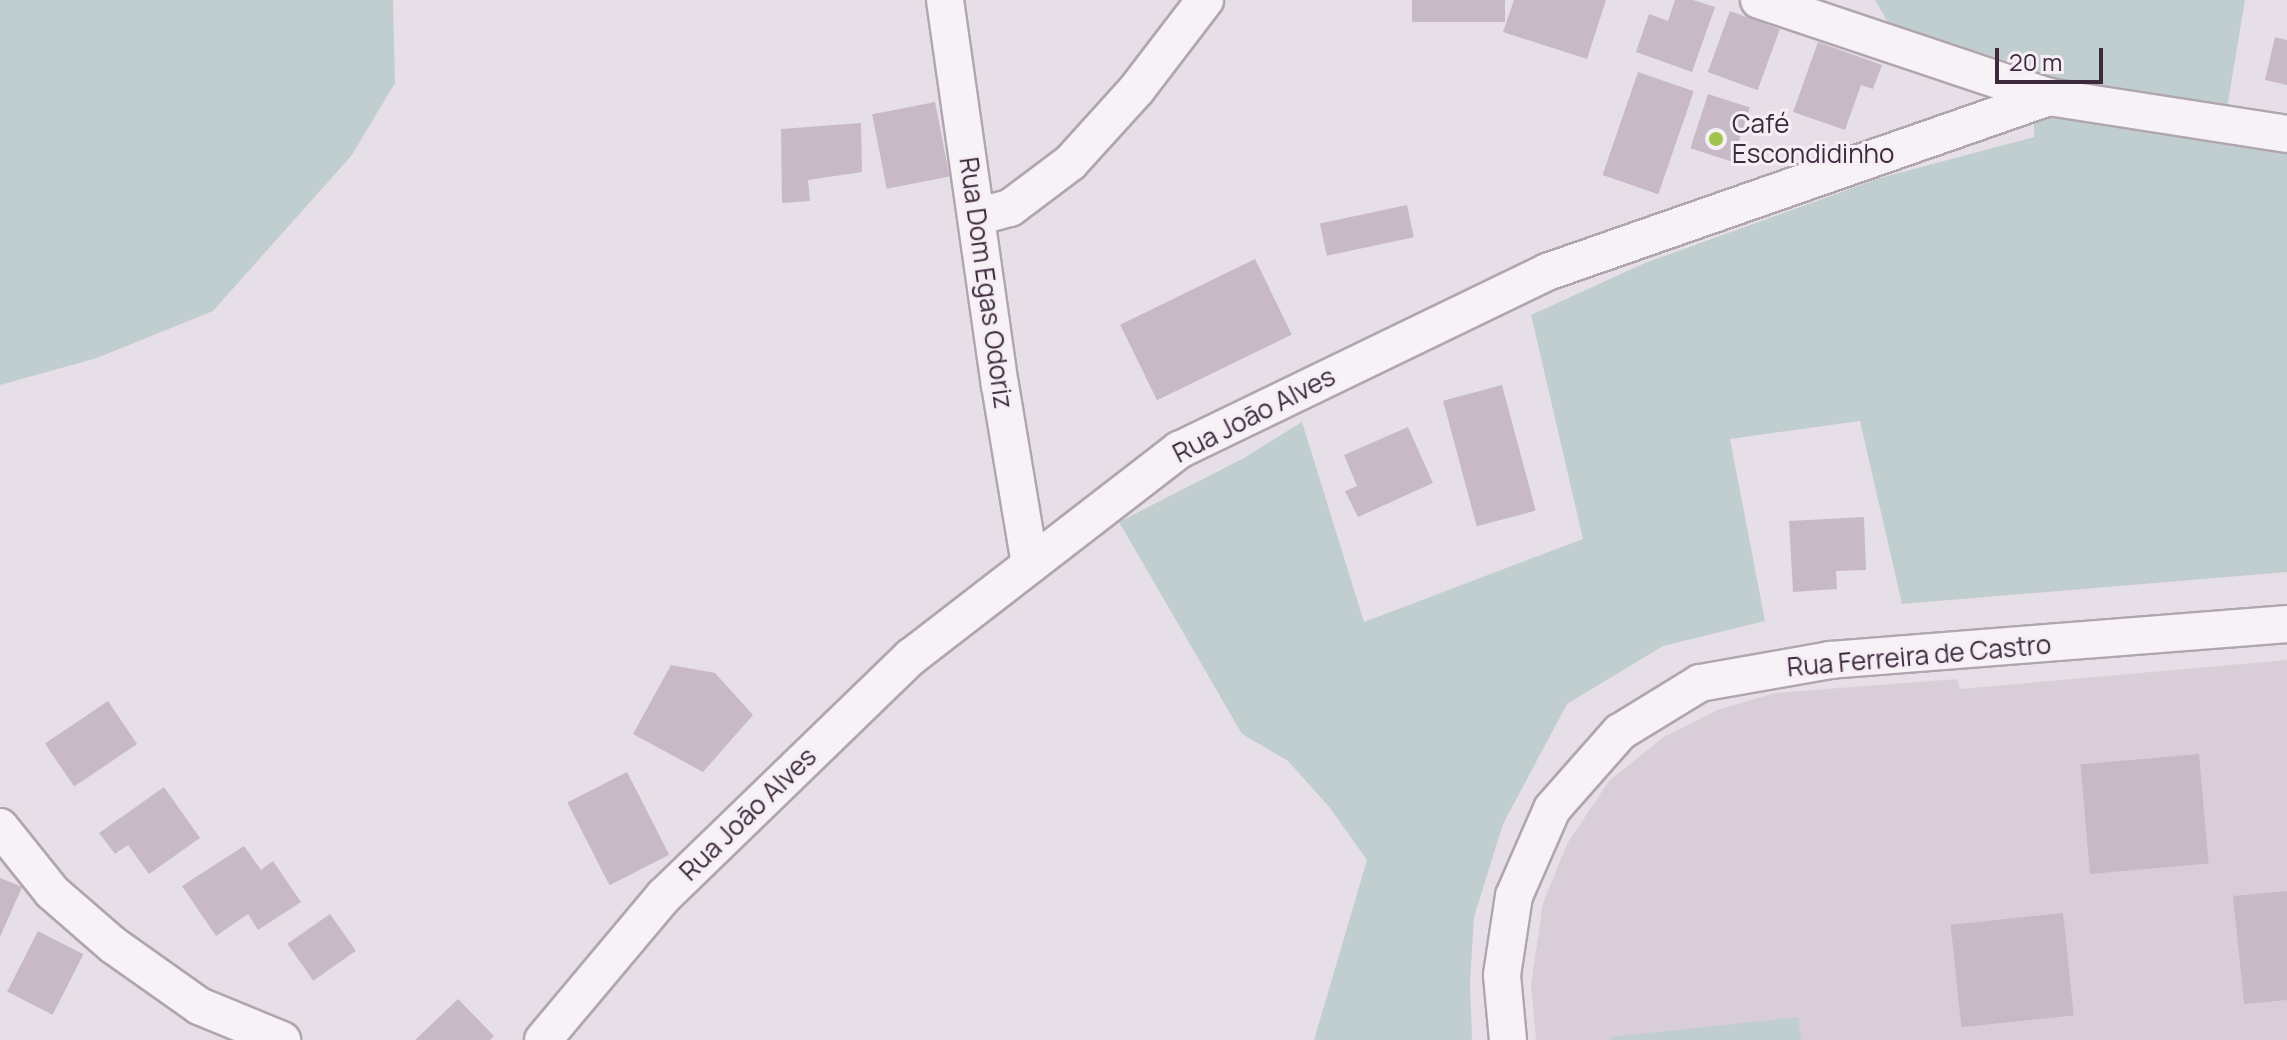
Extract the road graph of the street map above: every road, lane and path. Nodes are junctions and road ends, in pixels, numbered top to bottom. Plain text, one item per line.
1 (945, 0) edge
2 (1205, 0) edge
3 (1759, 0) edge
4 (1826, 10) edge
5 (2049, 97) junction
6 (2287, 134) edge
7 (976, 217) junction
8 (1030, 565) junction
9 (2287, 624) edge
10 (0, 827) edge
11 (282, 1040) edge
12 (543, 1040) edge
13 (1508, 1040) edge

1 - 7 street, Rua Dom Egas Odoriz
2 - 7 street
3 - 4 street
4 - 5 street
5 - 6 street
5 - 8 street, Rua João Alves
7 - 8 street, Rua Dom Egas Odoriz
8 - 12 street, Rua João Alves
9 - 13 street, Rua Ferreira de Castro
10 - 11 street

